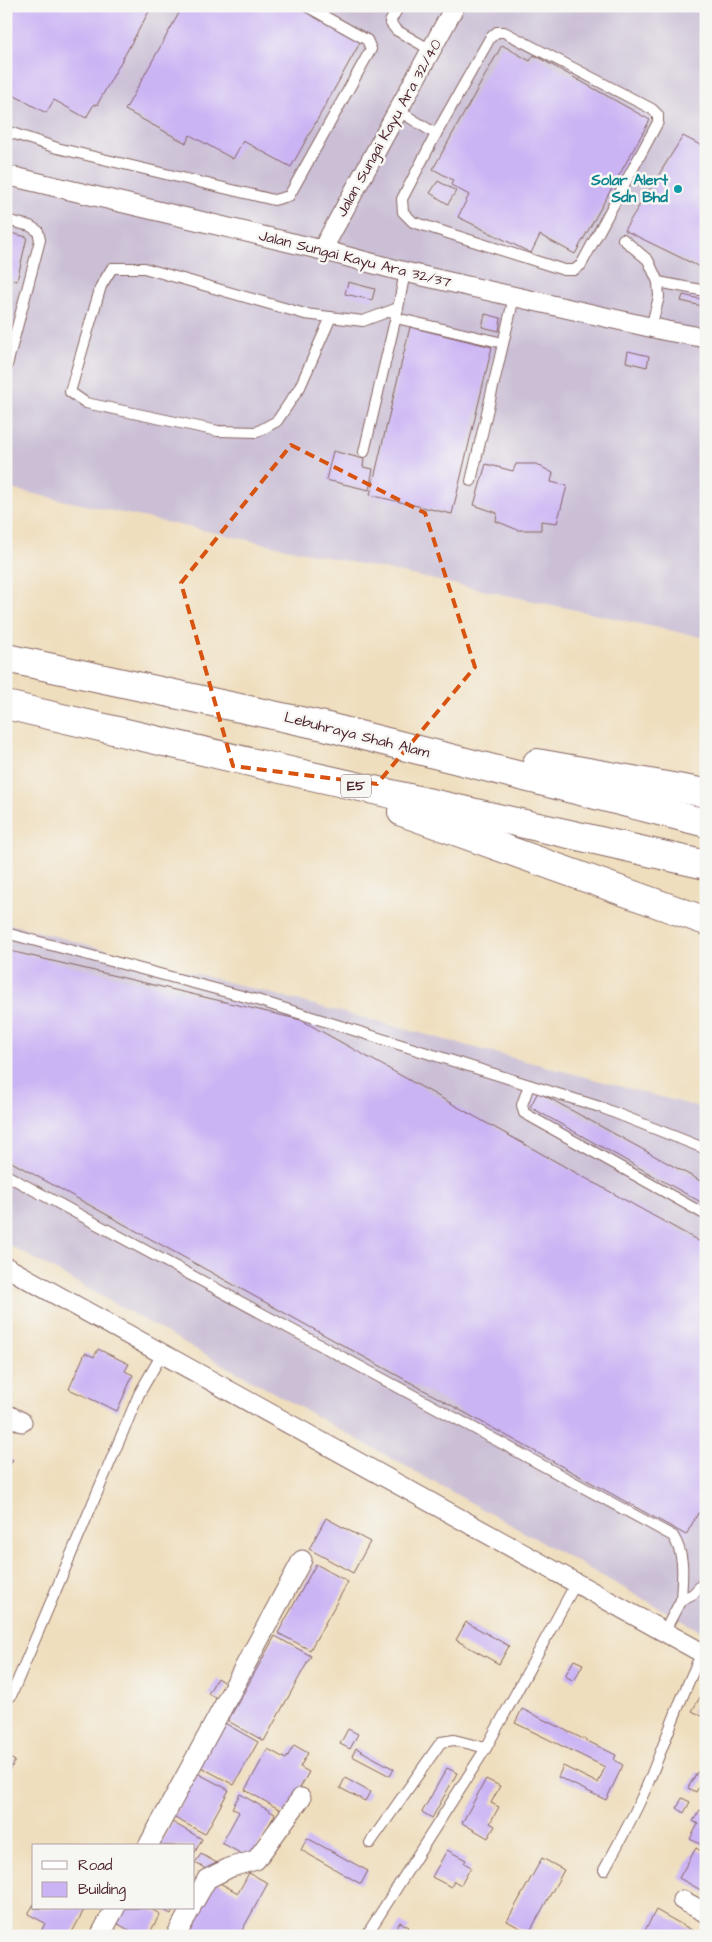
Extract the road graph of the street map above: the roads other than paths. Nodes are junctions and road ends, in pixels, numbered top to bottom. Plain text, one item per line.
1 (306, 6) edge
2 (399, 6) edge
3 (455, 6) edge
4 (431, 50) junction
5 (399, 111) junction
6 (6, 131) edge
7 (436, 134) junction
8 (6, 175) edge
9 (6, 220) edge
10 (623, 239) dead end
11 (322, 250) junction
12 (405, 272) junction
13 (658, 282) junction
14 (706, 292) edge
15 (514, 297) junction
16 (397, 313) junction
17 (331, 317) junction
18 (651, 326) junction
19 (706, 338) edge
20 (503, 343) junction
21 (6, 370) edge
22 (364, 452) dead end
23 (471, 481) dead end
24 (6, 658) edge
25 (6, 705) edge
26 (324, 726) junction
27 (263, 765) junction
28 (706, 793) edge
29 (706, 823) edge
30 (706, 865) edge
31 (706, 921) edge
32 (6, 933) edge
33 (529, 1085) junction
34 (706, 1149) edge
35 (6, 1175) edge
36 (706, 1215) edge
37 (6, 1268) edge
38 (162, 1354) junction
39 (302, 1560) dead end
40 (706, 1580) edge
41 (576, 1583) junction
42 (680, 1600) junction
43 (664, 1632) junction
44 (704, 1654) edge
45 (10, 1696) dead end
46 (486, 1748) junction
47 (301, 1798) dead end
48 (370, 1843) dead end
49 (149, 1844) edge
50 (604, 1870) dead end
51 (195, 1900) edge
52 (682, 1900) dead end
53 (114, 1910) edge
54 (190, 1910) edge
55 (706, 1913) edge
56 (100, 1936) edge
57 (176, 1936) edge
58 (366, 1936) edge

1 - 6 lane
2 - 4 lane
3 - 4 street, Jalan Sungai Kayu Ara 32/40
4 - 5 street, Jalan Sungai Kayu Ara 32/40
5 - 7 lane
5 - 11 street, Jalan Sungai Kayu Ara 32/40
7 - 7 lane
8 - 11 street, Jalan Sungai Kayu Ara 32/37
9 - 21 lane
10 - 13 lane
11 - 12 street, Jalan Sungai Kayu Ara 32/37
12 - 15 street, Jalan Sungai Kayu Ara 32/37
12 - 16 lane
13 - 14 lane
13 - 18 lane
15 - 18 street, Jalan Sungai Kayu Ara 32/37
15 - 20 lane
16 - 17 lane
16 - 20 lane
16 - 22 lane
17 - 17 lane
18 - 19 street, Jalan Sungai Kayu Ara 32/37
20 - 23 lane
24 - 26 highway, Lebuhraya Shah Alam
25 - 27 highway, E5
26 - 28 highway
26 - 29 highway, Lebuhraya Shah Alam
27 - 30 highway, E5
27 - 31 highway
32 - 33 lane
33 - 34 lane
33 - 36 lane
35 - 42 lane
37 - 38 street
38 - 41 street
38 - 45 lane
39 - 49 street
40 - 42 lane
41 - 43 street
41 - 46 lane
42 - 43 lane
43 - 44 street
44 - 50 lane
46 - 48 lane
46 - 58 lane
47 - 51 street
52 - 55 street
53 - 56 street
54 - 57 street

